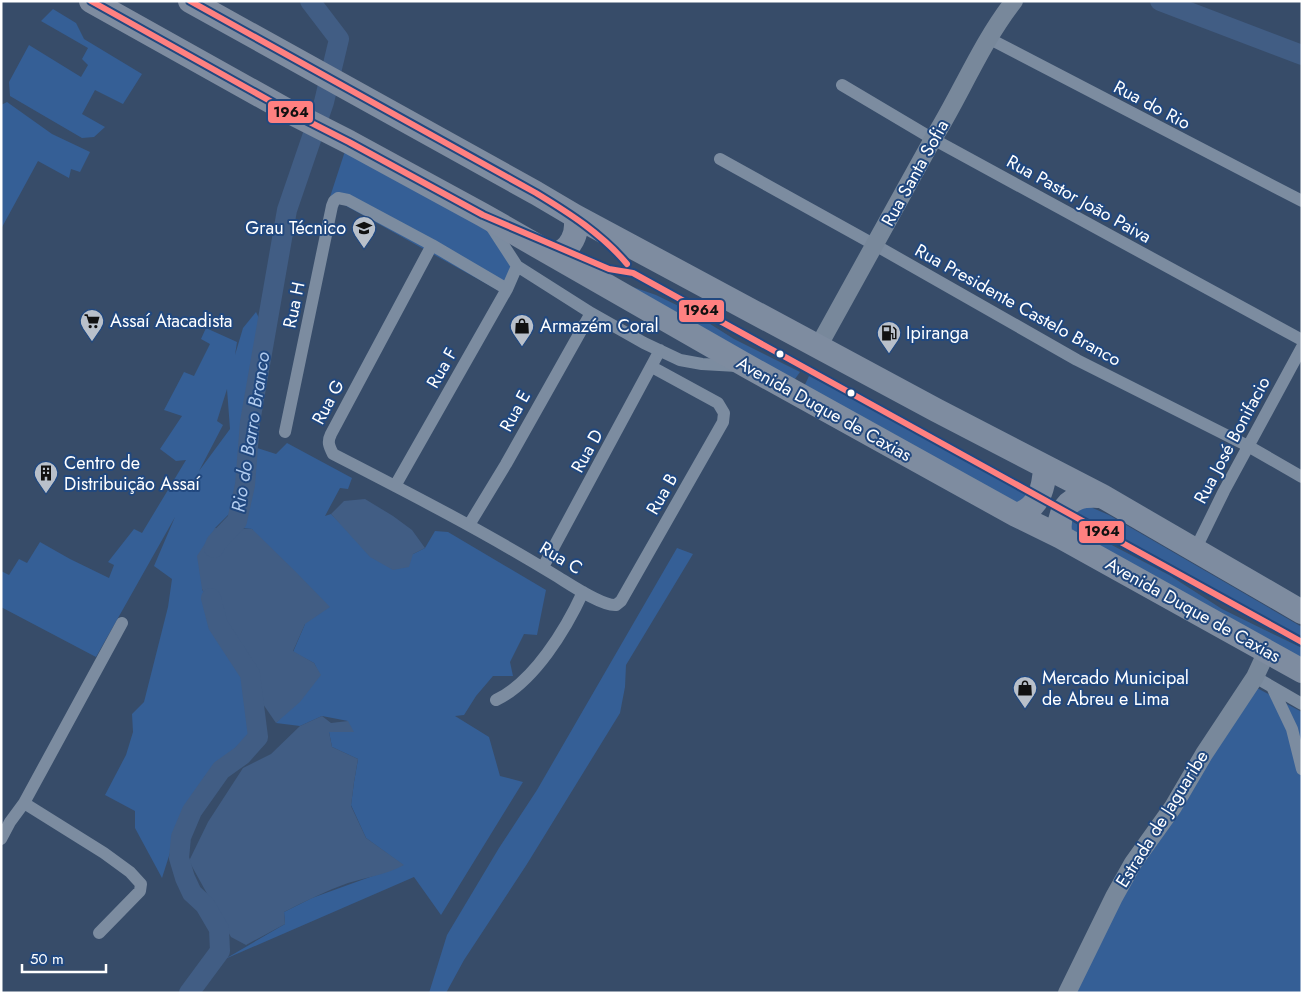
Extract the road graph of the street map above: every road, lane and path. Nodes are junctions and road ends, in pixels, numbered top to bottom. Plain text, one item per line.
1 (91, 1) edge
2 (190, 1) edge
3 (1014, 1) edge
4 (988, 38) junction
5 (842, 85) dead end
6 (933, 139) junction
7 (720, 159) dead end
8 (1302, 201) edge
9 (483, 215) junction
10 (575, 216) junction
11 (432, 245) junction
12 (875, 245) junction
13 (554, 256) junction
14 (518, 266) junction
15 (507, 289) junction
16 (591, 313) junction
17 (1302, 340) edge
18 (818, 347) junction
19 (1302, 347) edge
20 (660, 350) junction
21 (747, 366) junction
22 (652, 368) junction
23 (285, 432) dead end
24 (1248, 446) junction
25 (1045, 467) junction
26 (1302, 477) edge
27 (395, 486) junction
28 (1102, 496) junction
29 (1016, 515) junction
30 (470, 524) junction
31 (483, 532) joint
32 (1061, 537) junction
33 (1195, 550) junction
34 (543, 567) junction
35 (583, 592) junction
36 (621, 600) joint
37 (1302, 612) edge
38 (122, 622) dead end
39 (1267, 651) junction
40 (1302, 671) edge
41 (1255, 677) junction
42 (1272, 687) junction
43 (496, 700) dead end
44 (1302, 704) edge
45 (1302, 769) edge
46 (24, 803) junction
47 (1, 838) edge
48 (99, 933) dead end
49 (1067, 993) edge

1 - 9 highway, Avenida Duque de Caxias
2 - 10 highway
3 - 4 street, Rua Santa Sofia
4 - 6 street, Rua Santa Sofia
4 - 8 street, Rua do Rio
5 - 6 street, Rua Pastor João Paiva
6 - 12 street, Rua Santa Sofia
6 - 17 street, Rua Pastor João Paiva
7 - 12 street, Rua Presidente Castelo Branco
9 - 13 highway, Avenida Duque de Caxias
9 - 14 street
10 - 13 highway
10 - 18 highway
11 - 15 street
11 - 23 street, Rua H
11 - 27 street, Rua G
12 - 18 street, Rua Santa Sofia
12 - 24 street, Rua Presidente Castelo Branco
13 - 21 highway, Avenida Duque de Caxias
14 - 15 street, Rua F
14 - 16 street
15 - 27 street, Rua F
16 - 20 street
16 - 30 street, Rua E
18 - 25 highway
19 - 24 street, Rua José Bonifacio
20 - 21 street
20 - 22 street, Rua D
21 - 29 highway, Avenida Duque de Caxias
22 - 34 street, Rua D
22 - 36 street, Rua B
24 - 26 street, Rua Presidente Castelo Branco
24 - 33 street, Rua José Bonifacio
25 - 28 highway
25 - 29 highway
27 - 30 street, Rua G
28 - 32 highway
28 - 33 highway
29 - 32 highway, Avenida Duque de Caxias
30 - 31 street, Rua G
31 - 34 street, Rua C
32 - 39 highway, Avenida Duque de Caxias
33 - 37 highway
34 - 35 street, Rua C
35 - 36 street, Rua C
35 - 43 street
38 - 46 street
39 - 40 highway, Avenida Duque de Caxias
39 - 41 street, Estrada de Jaguaribe
41 - 42 street, Avenida Duque de Caxias
41 - 49 street, Estrada de Jaguaribe
42 - 44 street, Avenida Duque de Caxias
42 - 45 street
46 - 47 street
46 - 48 street

